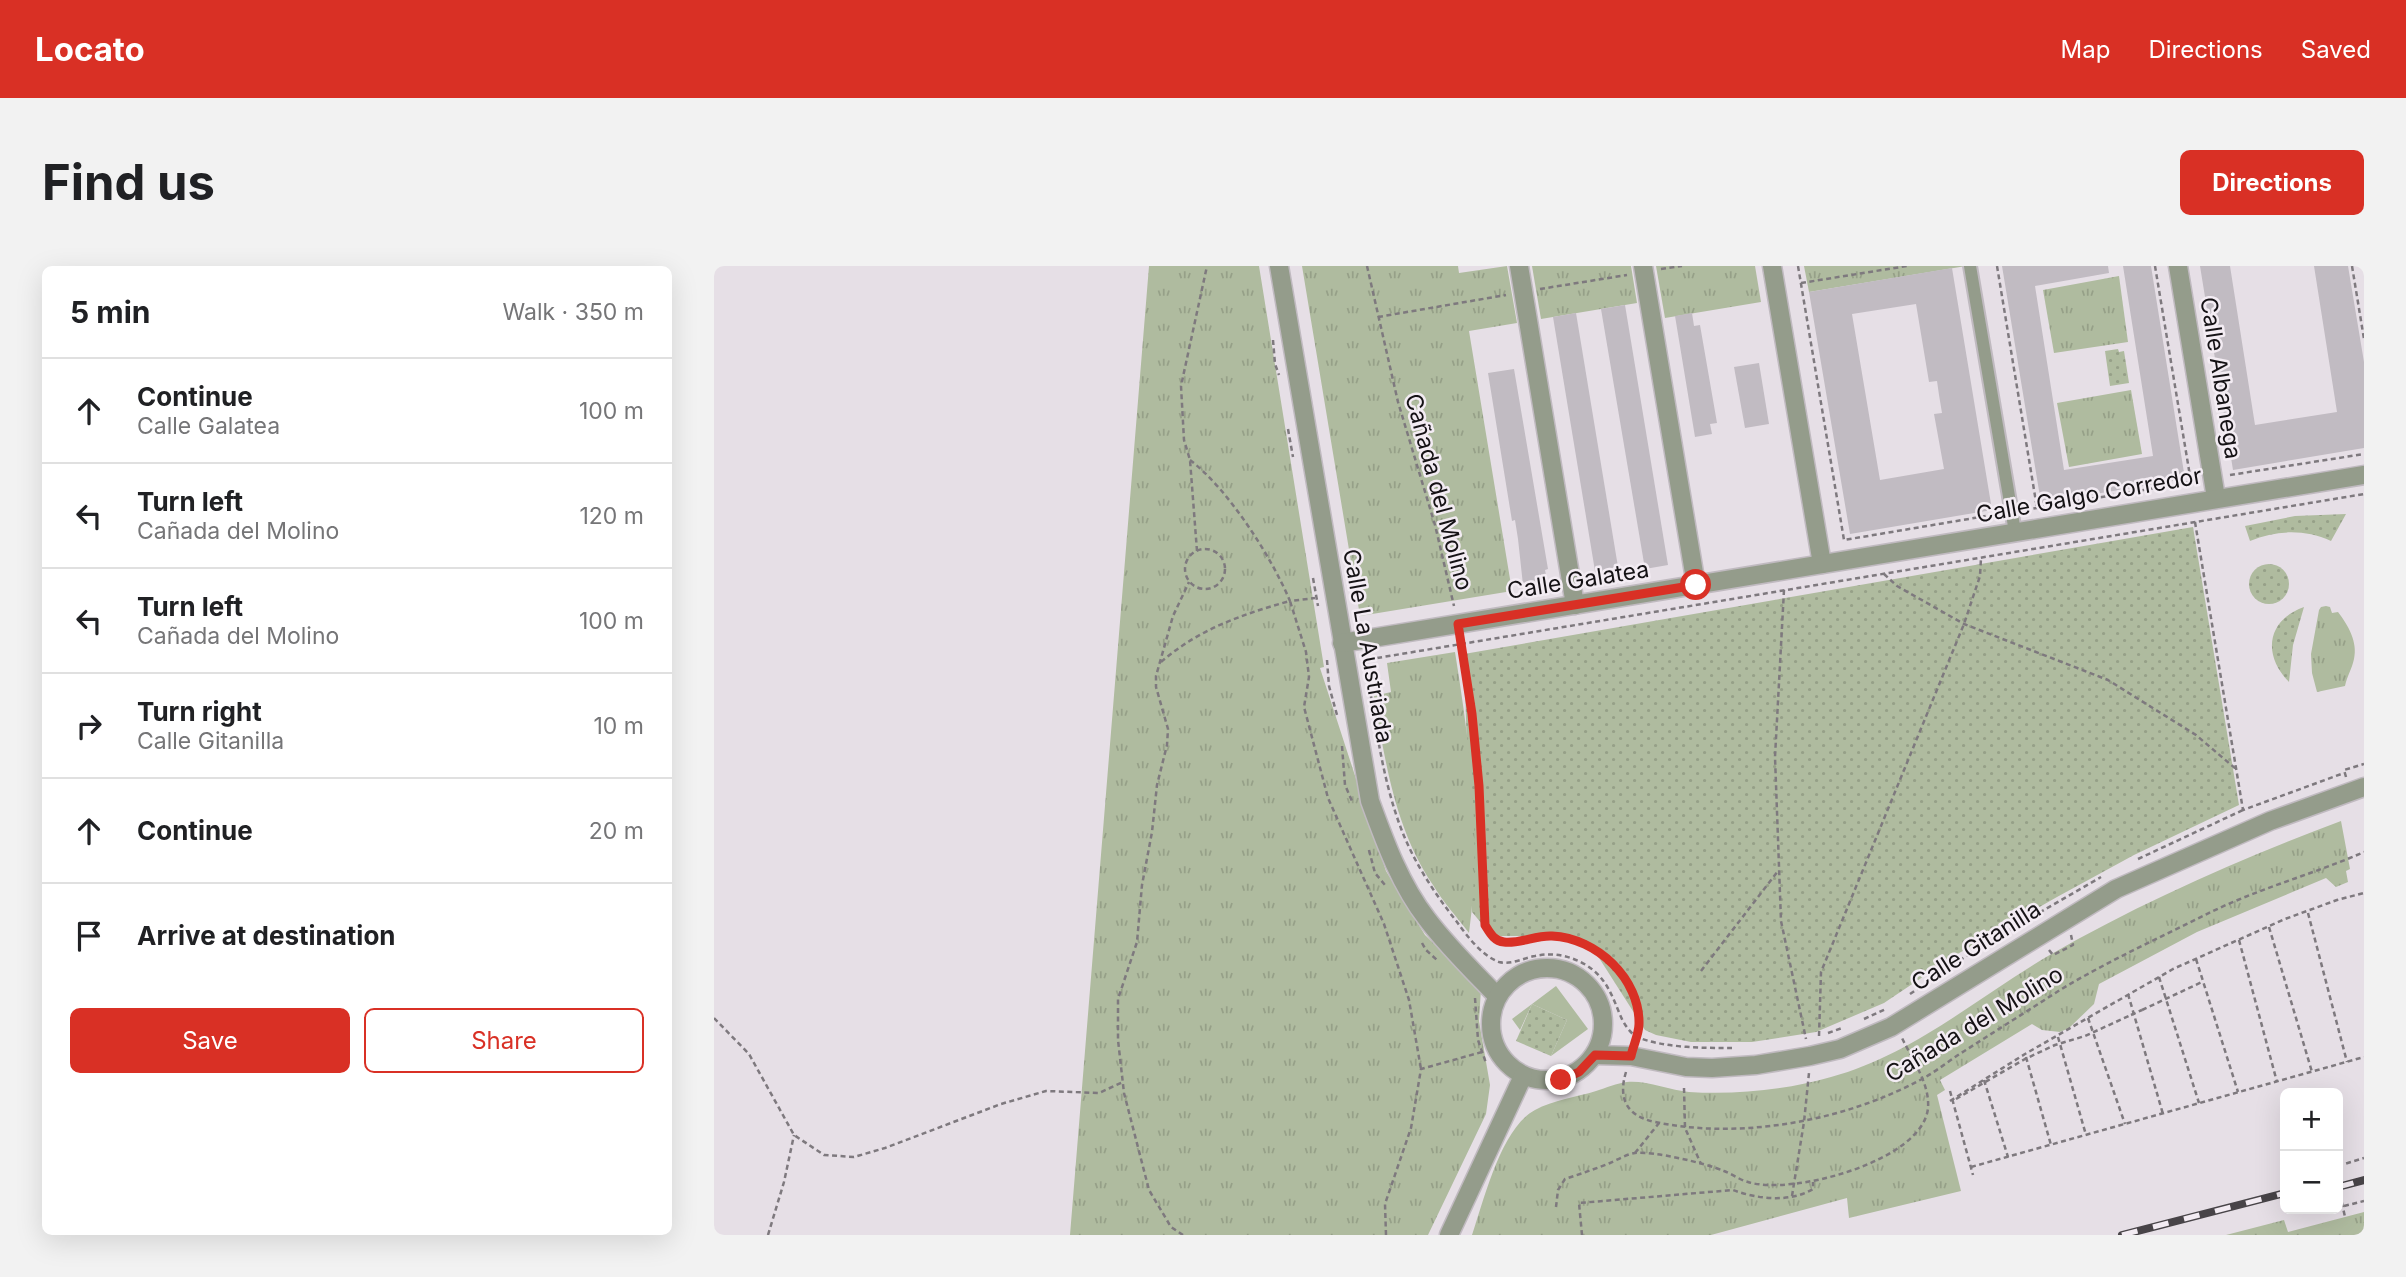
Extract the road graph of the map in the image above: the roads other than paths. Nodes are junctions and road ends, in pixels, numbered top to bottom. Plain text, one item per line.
1 (1279, 266) edge
2 (1519, 266) edge
3 (1772, 266) edge
4 (1970, 266) edge
5 (2178, 266) edge
6 (1643, 269) edge
7 (2364, 475) edge
8 (2216, 498) junction
9 (2015, 531) junction
10 (1822, 564) junction
11 (1696, 585) junction
12 (1575, 605) junction
13 (1342, 643) junction
14 (2364, 787) edge
15 (1497, 996) junction
16 (1595, 1055) junction
17 (1523, 1076) junction
18 (1449, 1235) edge

1 - 13 street, Calle La Austriada
2 - 12 street
3 - 10 street
4 - 9 street
5 - 8 street, Calle Albanega
6 - 11 street
7 - 8 street, Calle Galgo Corredor
8 - 9 street, Calle Galgo Corredor
9 - 10 street, Calle Galgo Corredor
10 - 11 street, Calle Galatea
11 - 12 street, Calle Galatea
12 - 13 street, Calle Galatea
13 - 15 street, Calle La Austriada
14 - 16 street, Calle Gitanilla
15 - 16 street
15 - 17 street
16 - 17 street
17 - 18 street

